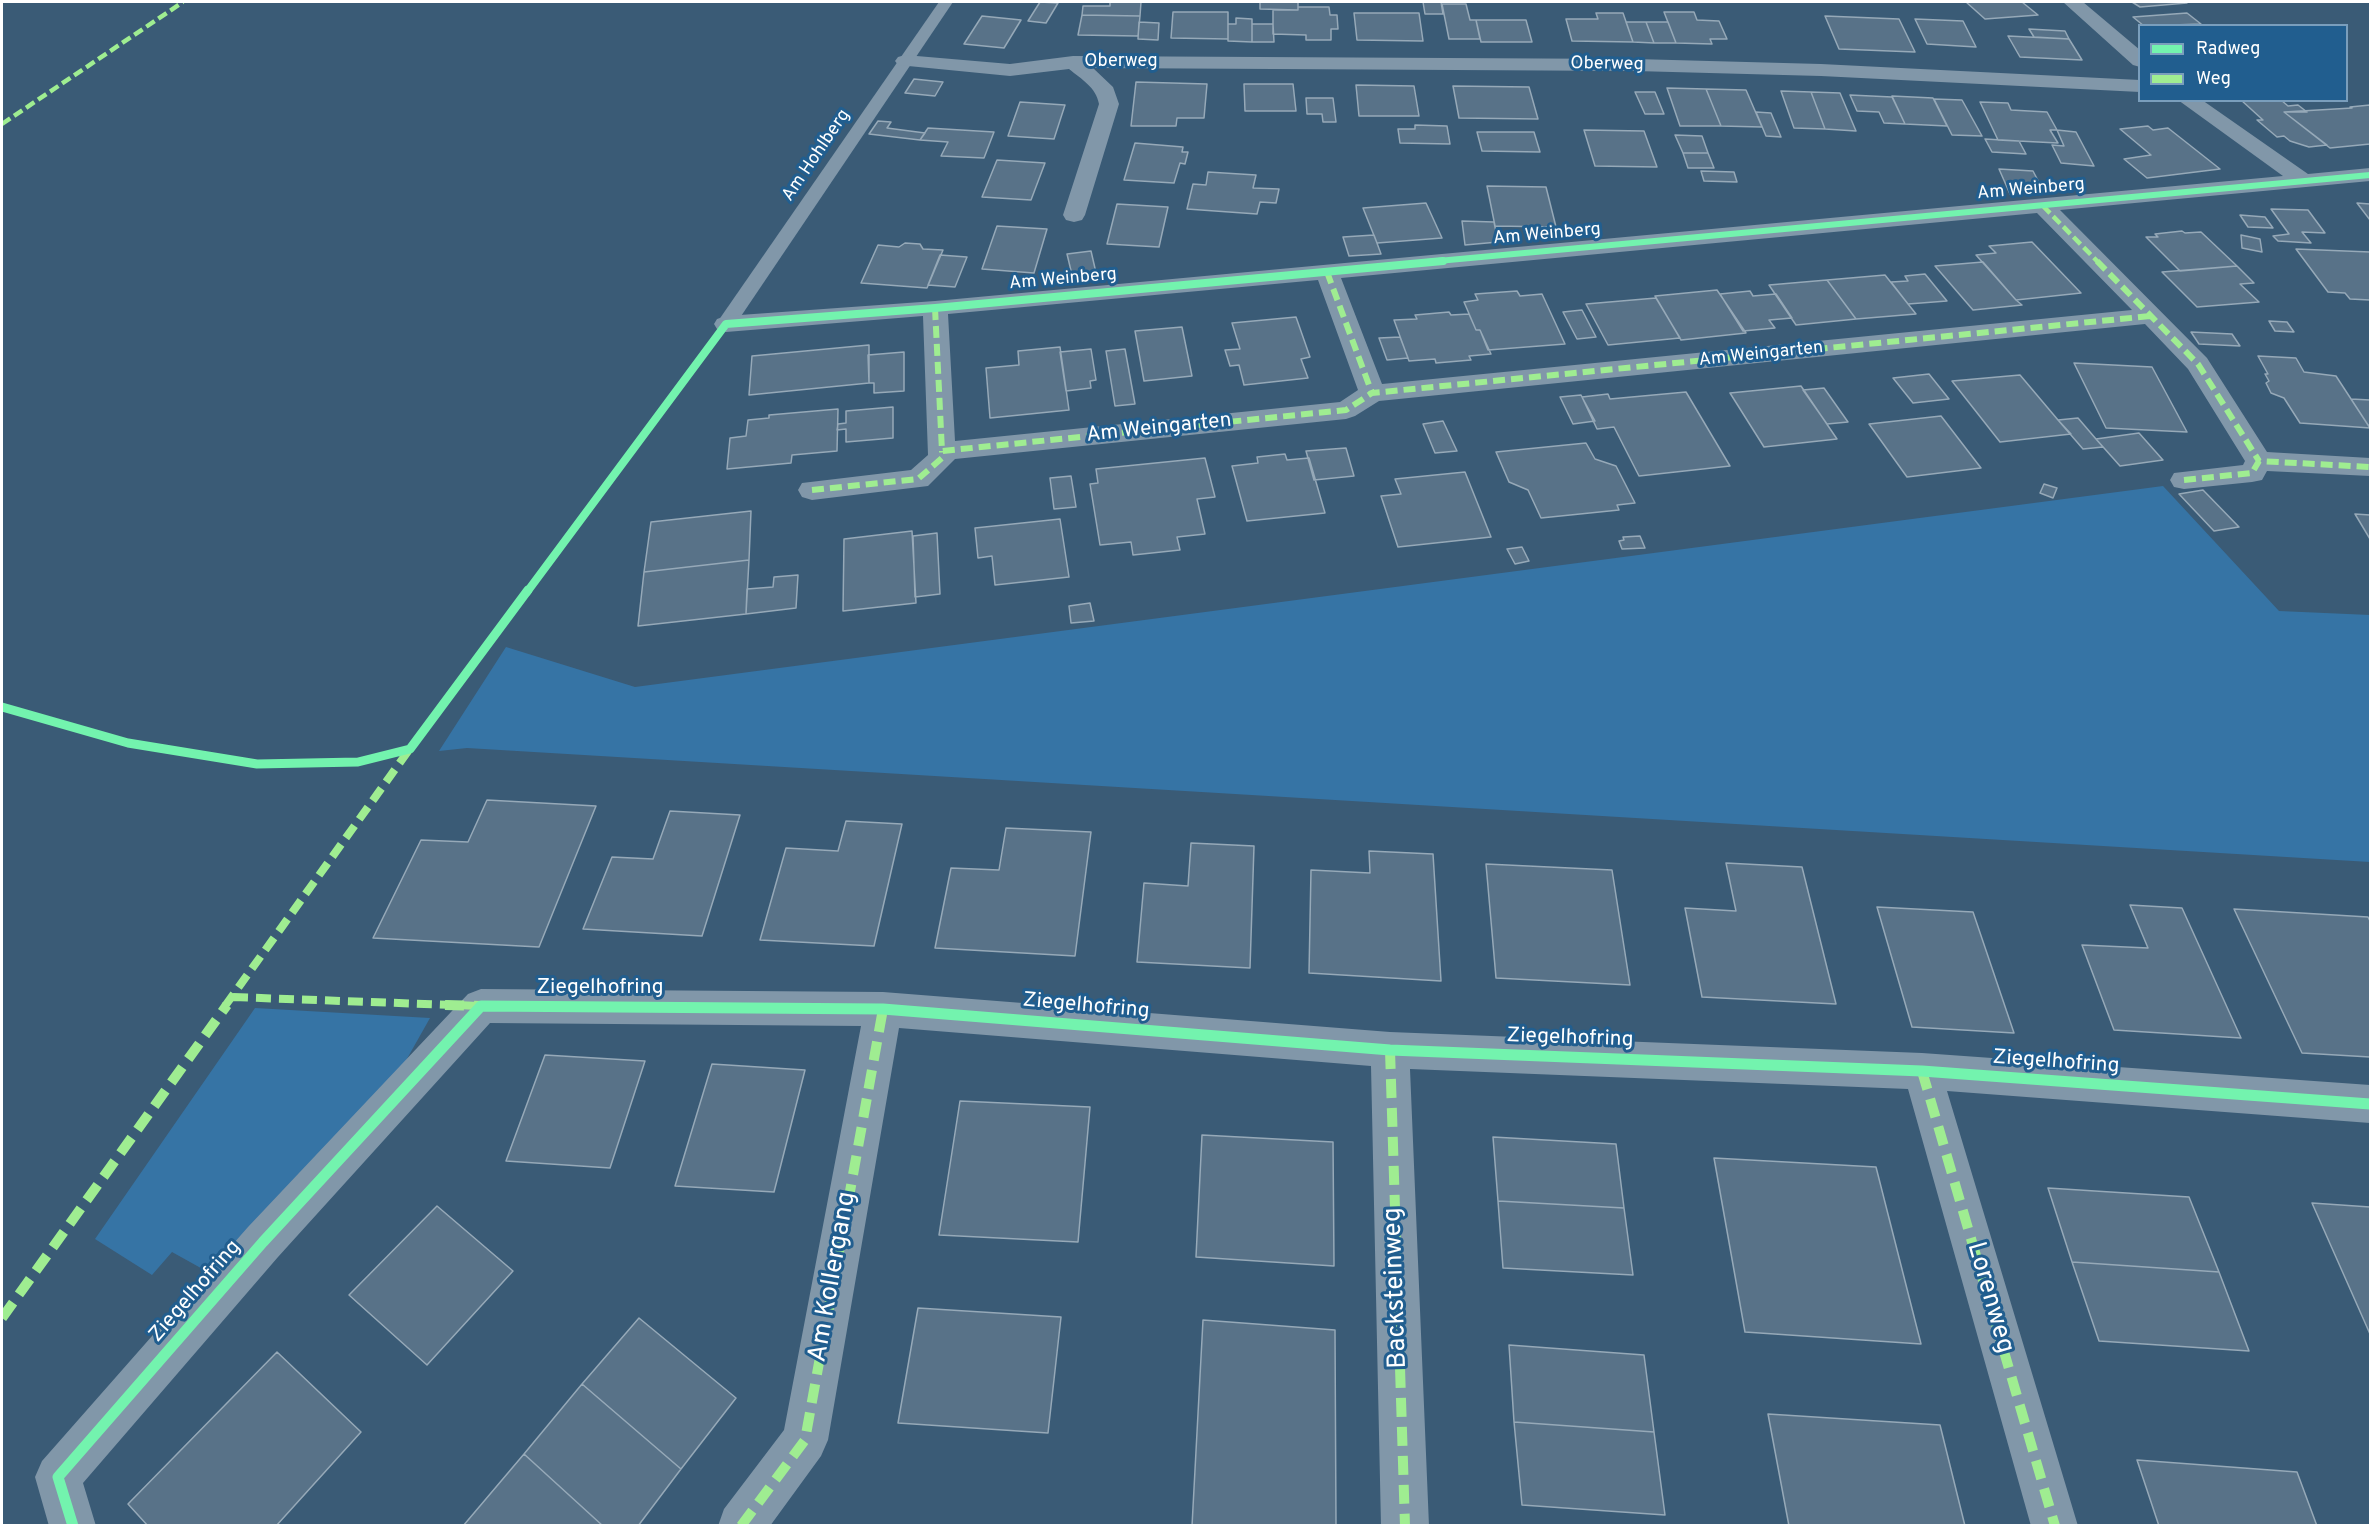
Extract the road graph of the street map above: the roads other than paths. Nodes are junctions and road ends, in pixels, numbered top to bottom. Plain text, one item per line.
1 (2072, 2) edge
2 (940, 4) edge
3 (2138, 60) edge
4 (905, 61) junction
5 (1073, 62) junction
6 (2138, 86) edge
7 (2191, 102) edge
8 (2370, 175) edge
9 (2305, 182) junction
10 (2043, 206) junction
11 (1074, 215) dead end
12 (1327, 272) junction
13 (935, 308) junction
14 (2151, 316) junction
15 (726, 324) joint
16 (1372, 393) junction
17 (942, 451) junction
18 (2259, 461) junction
19 (2370, 468) edge
20 (2184, 480) dead end
21 (812, 490) dead end
22 (883, 1009) junction
23 (1390, 1050) junction
24 (1922, 1071) junction
25 (2370, 1104) edge
26 (73, 1526) edge
27 (741, 1526) edge
28 (1405, 1526) edge
29 (2055, 1526) edge

1 - 3 street
2 - 4 lane, Am Hohlberg
4 - 5 street, Oberweg
4 - 15 lane, Am Hohlberg
5 - 6 street, Oberweg
5 - 11 street, Oberweg
7 - 9 street
8 - 9 street, Am Weinberg
9 - 10 street, Am Weinberg
10 - 12 street, Am Weinberg
10 - 14 street
12 - 13 street, Am Weinberg
12 - 16 street
13 - 15 street, Am Weinberg
13 - 17 street
14 - 16 street, Am Weingarten
14 - 18 street
16 - 17 street, Am Weingarten
17 - 21 street
18 - 19 street
18 - 20 street
22 - 23 street, Ziegelhofring
22 - 26 street, Ziegelhofring
22 - 27 street, Am Kollergang
23 - 24 street, Ziegelhofring
23 - 28 street, Backsteinweg
24 - 25 street, Ziegelhofring
24 - 29 street, Lorenweg

